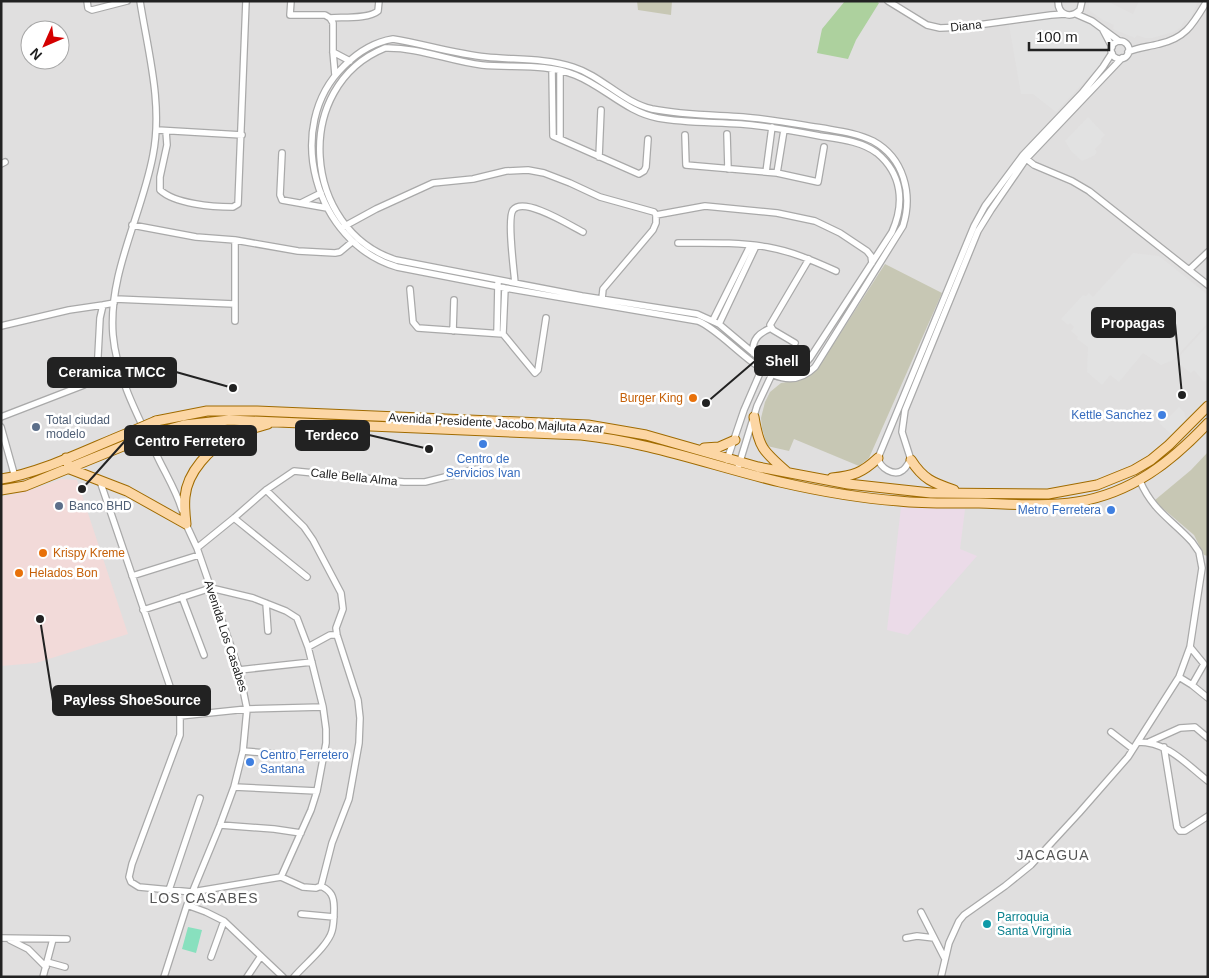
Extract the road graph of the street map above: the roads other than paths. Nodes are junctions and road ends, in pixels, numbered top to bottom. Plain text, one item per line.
1 (87, 1) edge
2 (127, 1) edge
3 (140, 1) edge
4 (246, 1) edge
5 (291, 1) edge
6 (379, 1) edge
7 (888, 1) edge
8 (1207, 1) edge
9 (1082, 3) edge
10 (1058, 4) edge
11 (1051, 14) junction
12 (1065, 14) junction
13 (1076, 14) junction
14 (330, 18) junction
15 (1092, 21) junction
16 (1102, 28) junction
17 (1120, 41) junction
18 (1127, 44) junction
19 (1138, 48) junction
20 (1112, 50) junction
21 (333, 52) junction
22 (1128, 52) junction
23 (1122, 58) junction
24 (350, 61) junction
25 (552, 69) junction
26 (560, 71) junction
27 (335, 75) junction
28 (601, 110) dead end
29 (772, 127) junction
30 (157, 130) junction
31 (784, 130) junction
32 (166, 131) junction
33 (727, 134) dead end
34 (685, 135) dead end
35 (242, 136) junction
36 (560, 139) junction
37 (648, 139) dead end
38 (824, 147) dead end
39 (282, 153) dead end
40 (599, 157) junction
41 (1024, 157) junction
42 (728, 169) junction
43 (766, 172) junction
44 (777, 173) junction
45 (321, 193) junction
46 (301, 203) junction
47 (327, 208) junction
48 (656, 215) junction
49 (132, 225) junction
50 (343, 227) junction
51 (584, 232) dead end
52 (236, 240) junction
53 (352, 242) junction
54 (678, 243) dead end
55 (753, 246) junction
56 (1208, 252) edge
57 (809, 259) junction
58 (872, 262) junction
59 (1189, 270) junction
60 (836, 271) dead end
61 (498, 283) junction
62 (515, 283) junction
63 (1208, 285) edge
64 (505, 288) junction
65 (410, 289) dead end
66 (602, 299) junction
67 (454, 300) dead end
68 (114, 301) junction
69 (234, 304) junction
70 (103, 305) junction
71 (546, 318) dead end
72 (713, 320) junction
73 (235, 321) dead end
74 (719, 324) junction
75 (1, 326) edge
76 (771, 328) junction
77 (453, 331) junction
78 (500, 333) junction
79 (795, 343) dead end
80 (753, 353) junction
81 (764, 362) junction
82 (775, 368) junction
83 (762, 369) junction
84 (772, 375) junction
85 (748, 401) junction
86 (758, 405) junction
87 (1208, 406) edge
88 (1, 417) edge
89 (754, 417) junction
90 (276, 422) junction
91 (1208, 423) edge
92 (1, 427) edge
93 (735, 440) junction
94 (694, 448) junction
95 (66, 458) junction
96 (878, 458) junction
97 (910, 460) junction
98 (740, 461) junction
99 (726, 462) junction
100 (70, 469) junction
101 (477, 469) dead end
102 (737, 471) junction
103 (789, 473) junction
104 (15, 477) junction
105 (1, 479) edge
106 (99, 479) junction
107 (824, 479) junction
108 (1140, 481) junction
109 (1, 490) edge
110 (266, 490) junction
111 (962, 492) junction
112 (234, 518) junction
113 (186, 524) junction
114 (198, 551) junction
115 (1204, 560) edge
116 (132, 576) junction
117 (307, 578) dead end
118 (211, 588) junction
119 (182, 597) junction
120 (266, 603) junction
121 (143, 610) junction
122 (268, 631) dead end
123 (337, 635) junction
124 (308, 647) junction
125 (1190, 647) junction
126 (204, 655) dead end
127 (312, 662) junction
128 (239, 670) junction
129 (1178, 677) junction
130 (1192, 685) junction
131 (1208, 698) edge
132 (323, 707) junction
133 (247, 709) junction
134 (180, 716) junction
135 (1110, 732) dead end
136 (1208, 738) edge
137 (1138, 742) junction
138 (1149, 742) junction
139 (1164, 747) junction
140 (1133, 750) junction
141 (243, 751) junction
142 (324, 758) junction
143 (1208, 781) edge
144 (234, 787) junction
145 (317, 791) junction
146 (200, 798) dead end
147 (1208, 816) edge
148 (220, 825) junction
149 (301, 833) junction
150 (281, 877) junction
151 (321, 886) junction
152 (169, 890) junction
153 (192, 892) junction
154 (187, 905) junction
155 (921, 912) dead end
156 (301, 914) dead end
157 (334, 917) junction
158 (224, 920) junction
159 (4, 938) edge
160 (906, 938) dead end
161 (934, 938) junction
162 (53, 939) junction
163 (67, 939) dead end
164 (261, 956) junction
165 (211, 957) dead end
166 (945, 959) junction
167 (46, 965) junction
168 (65, 967) dead end
169 (43, 977) edge
170 (164, 977) edge
171 (247, 977) edge
172 (283, 977) edge
173 (294, 977) edge
174 (941, 977) edge

1 - 2 street
3 - 30 street, Avenida Los Casabes
4 - 35 street
5 - 14 street
6 - 14 street
7 - 11 street, Diana
8 - 19 street
9 - 13 street
9 - 15 street
10 - 11 street
10 - 12 street
11 - 12 street, Diana
12 - 13 street, Diana
13 - 15 street
14 - 21 street
15 - 16 street
16 - 17 street
16 - 20 street
17 - 18 street
17 - 20 street
18 - 19 street
18 - 22 street
19 - 22 street
20 - 23 street
20 - 41 street
21 - 24 street
21 - 27 street
22 - 23 street
23 - 41 street
24 - 27 street
24 - 84 street
25 - 26 street
25 - 36 street
25 - 50 street
26 - 29 street
26 - 36 street
27 - 45 street
28 - 40 street
29 - 31 street
29 - 43 street
30 - 32 street
30 - 49 street, Avenida Los Casabes
31 - 44 street
31 - 58 street
32 - 35 street
32 - 35 street
33 - 42 street
34 - 42 street
36 - 40 street
37 - 40 street
38 - 44 street
39 - 46 street
41 - 59 street
41 - 96 street
41 - 97 street
42 - 43 street
43 - 44 street
45 - 46 street
45 - 47 street
46 - 47 street
47 - 50 street
48 - 50 street
48 - 58 street
48 - 66 street
49 - 52 street
49 - 68 street, Avenida Los Casabes
50 - 53 street
50 - 61 street
51 - 62 street
52 - 53 street
52 - 69 street
53 - 61 street
54 - 55 street
55 - 57 street
55 - 72 street
55 - 74 street
56 - 59 street
57 - 60 street
57 - 76 street
58 - 82 street
59 - 63 street
61 - 62 street
61 - 64 street
61 - 78 street
62 - 66 street
64 - 78 street
64 - 83 street
65 - 77 street
66 - 72 street
67 - 77 street
68 - 69 street
68 - 70 street
68 - 113 street, Avenida Los Casabes
69 - 73 street
70 - 75 street
70 - 88 street
71 - 78 street
72 - 74 street
74 - 80 street
76 - 79 street
76 - 80 street
77 - 78 street
80 - 81 street
81 - 82 street
81 - 83 street
82 - 84 street
83 - 84 street
83 - 85 street
84 - 86 street
85 - 86 street
85 - 93 street
86 - 89 street
87 - 111 main road, Avenida Presidente Jacobo Majluta Azar
89 - 98 street
89 - 103 main road
90 - 99 main road, Avenida Presidente Jacobo Majluta Azar
90 - 100 main road, Avenida Presidente Jacobo Majluta Azar, bridge
90 - 113 main road
91 - 108 main road, Avenida Presidente Jacobo Majluta Azar
92 - 104 street
93 - 94 main road
93 - 99 street
94 - 95 main road, Avenida Presidente Jacobo Majluta Azar, bridge
94 - 99 main road, Avenida Presidente Jacobo Majluta Azar
95 - 100 main road
95 - 104 main road, Avenida Presidente Jacobo Majluta Azar
96 - 97 street
96 - 107 main road
97 - 111 main road
98 - 99 main road, Avenida Presidente Jacobo Majluta Azar
98 - 102 street
98 - 103 main road, Avenida Presidente Jacobo Majluta Azar
99 - 102 main road, Avenida Presidente Jacobo Majluta Azar
100 - 106 main road
100 - 109 main road, Avenida Presidente Jacobo Majluta Azar
101 - 110 street, Calle Bella Alma
102 - 108 main road, Avenida Presidente Jacobo Majluta Azar
103 - 107 main road, Avenida Presidente Jacobo Majluta Azar
104 - 105 main road, Avenida Presidente Jacobo Majluta Azar
106 - 113 main road
106 - 116 street
107 - 111 main road, Avenida Presidente Jacobo Majluta Azar
108 - 115 street
110 - 112 street, Calle Bella Alma
110 - 123 street
112 - 114 street, Calle Bella Alma
112 - 117 street
113 - 114 street, Avenida Los Casabes
114 - 116 street
114 - 118 street, Avenida Los Casabes
115 - 125 street
116 - 121 street
118 - 119 street
118 - 120 street
118 - 128 street, Avenida Los Casabes
119 - 121 street
119 - 126 street
120 - 122 street
120 - 124 street
121 - 134 street
123 - 124 street
123 - 151 street
124 - 127 street
125 - 129 street
125 - 130 street
127 - 128 street
127 - 132 street
128 - 133 street, Avenida Los Casabes
129 - 130 street
129 - 137 street
130 - 131 street
132 - 133 street
132 - 142 street
133 - 134 street
133 - 141 street, Avenida Los Casabes
134 - 152 street
135 - 140 street
136 - 138 street
137 - 138 street
137 - 140 street
138 - 139 street
139 - 143 street
139 - 147 street
140 - 166 street
141 - 142 street
141 - 144 street, Avenida Los Casabes
142 - 145 street
144 - 145 street
144 - 148 street, Avenida Los Casabes
145 - 149 street
146 - 152 street
148 - 149 street
148 - 153 street, Avenida Los Casabes
149 - 150 street
150 - 151 street
150 - 153 street
151 - 157 street
152 - 153 street
153 - 154 street, Avenida Los Casabes
154 - 158 street
154 - 170 street, Avenida Los Casabes
155 - 161 street
156 - 157 street
157 - 173 street
158 - 164 street
158 - 165 street
159 - 162 street
159 - 167 street
160 - 161 street
161 - 166 street
162 - 163 street
162 - 167 street
164 - 171 street
164 - 172 street
166 - 174 street
167 - 168 street
167 - 169 street

